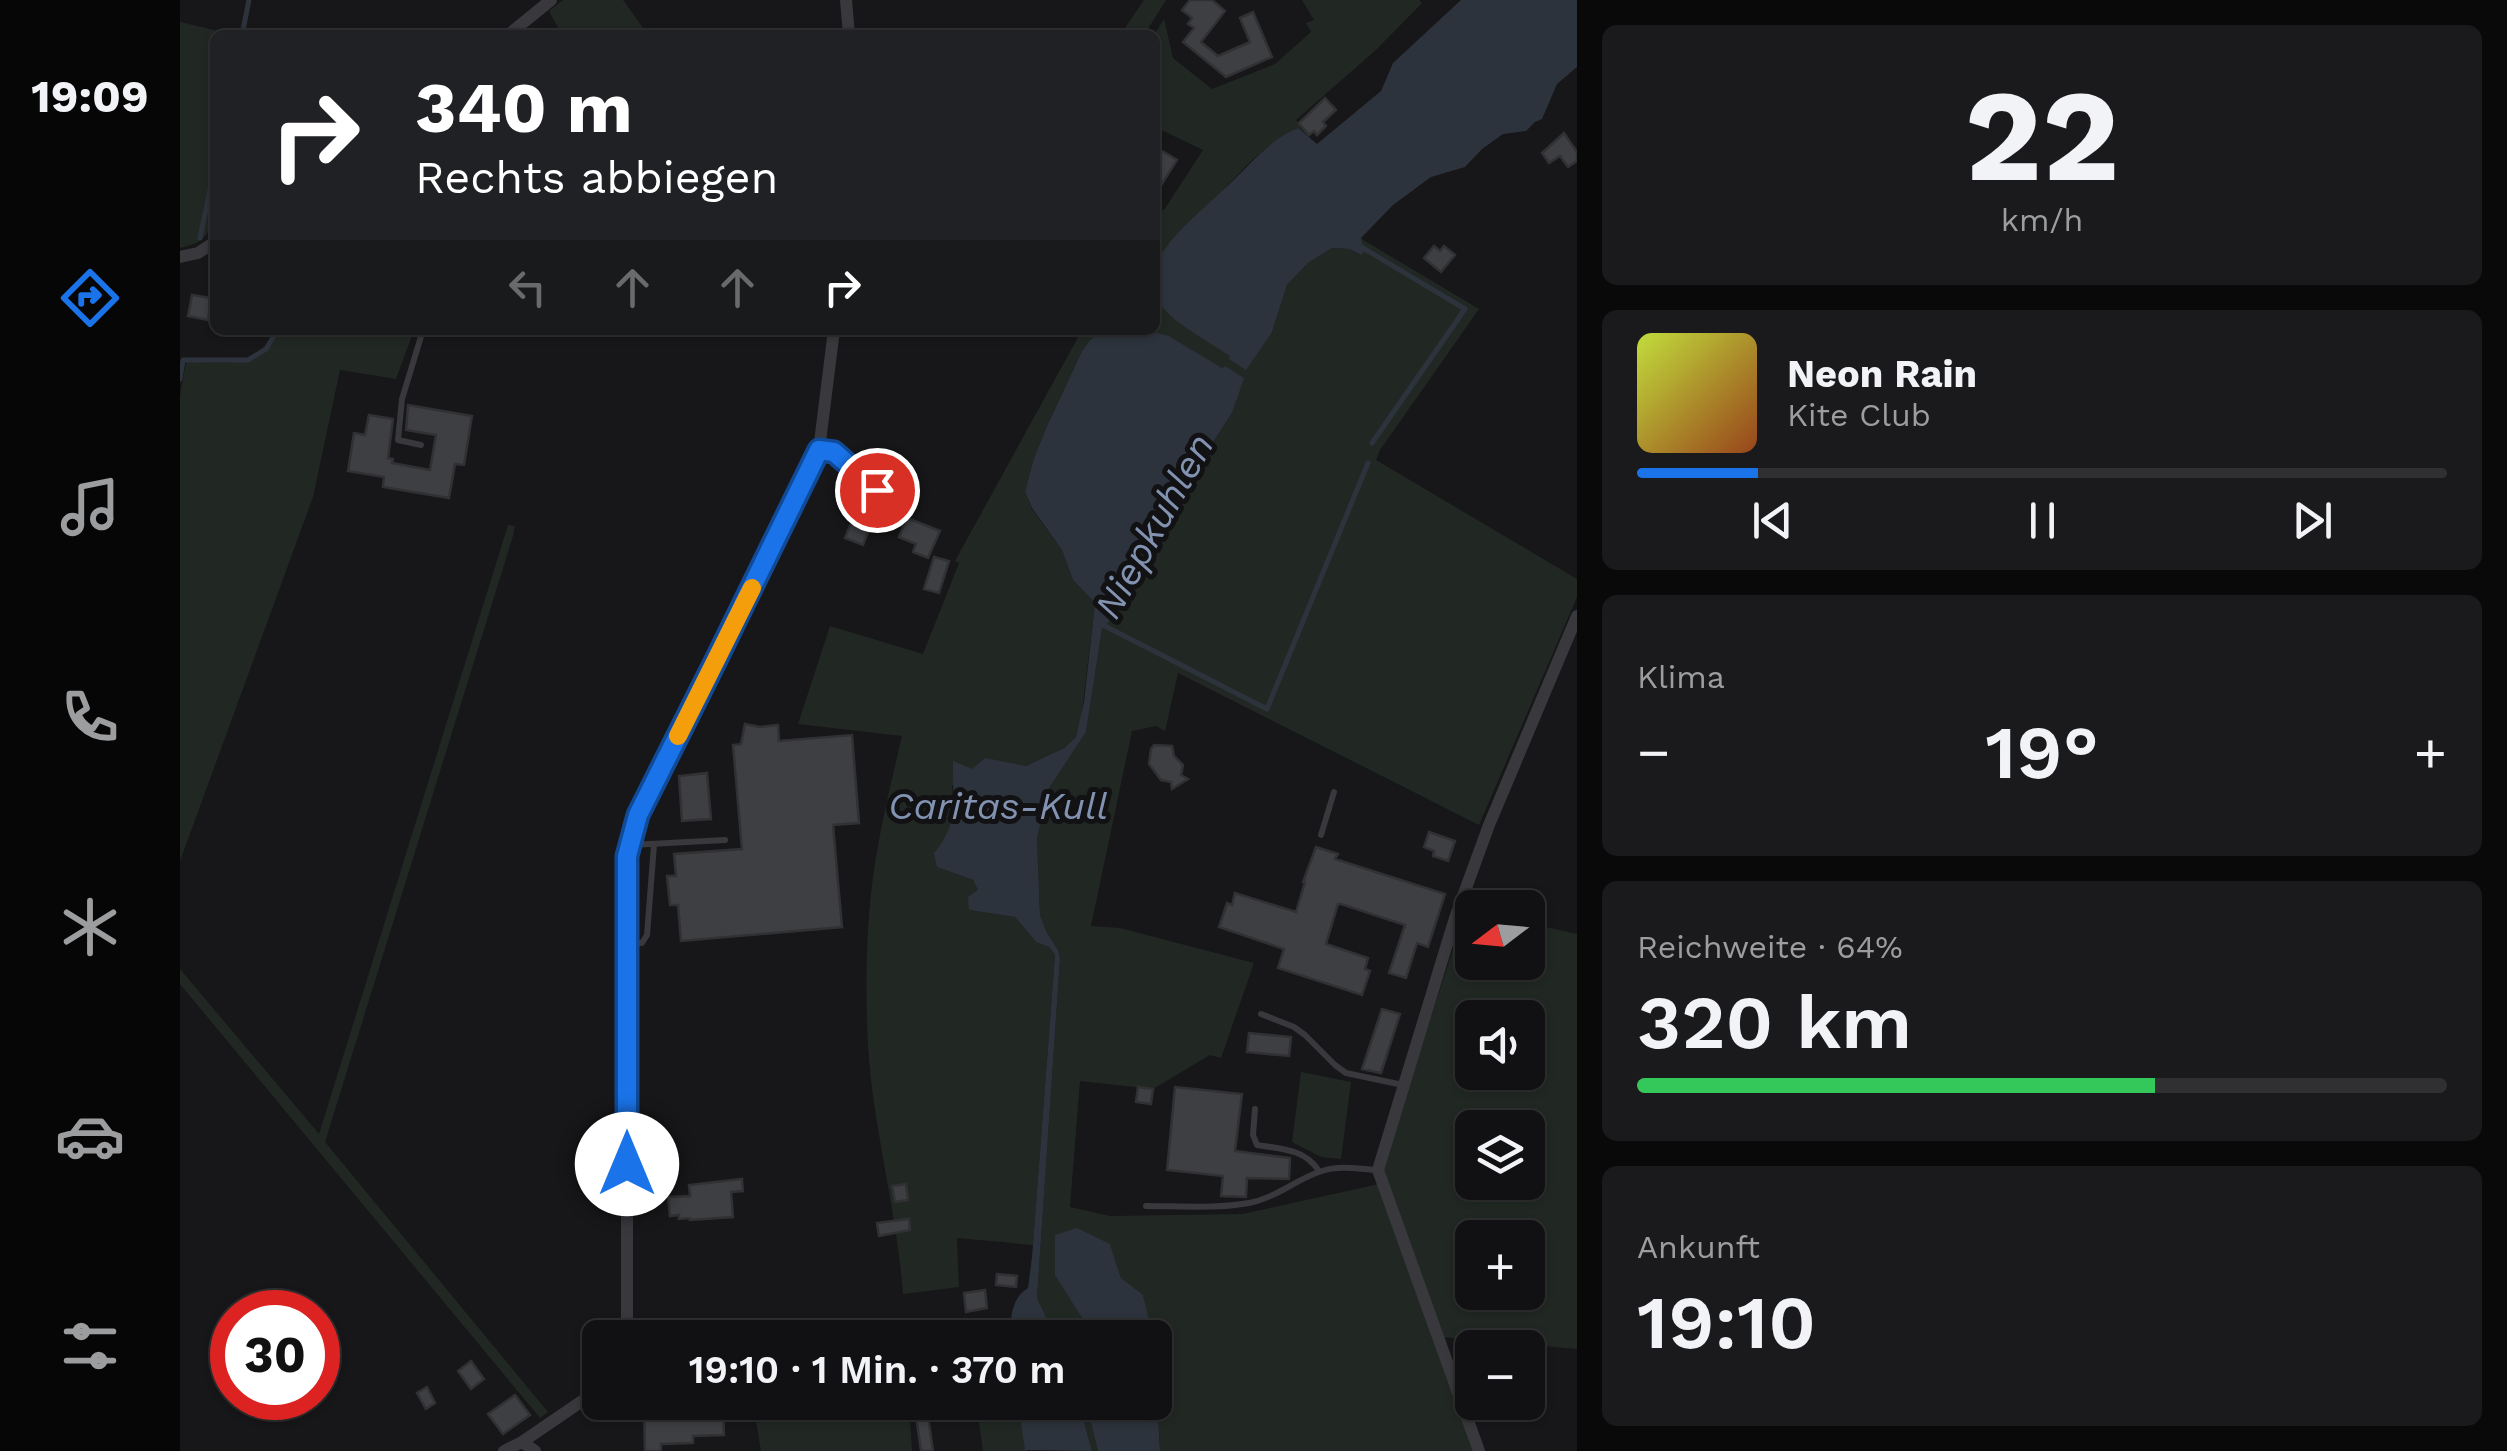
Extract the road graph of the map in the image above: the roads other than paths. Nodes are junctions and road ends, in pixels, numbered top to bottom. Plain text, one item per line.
1 (551, 0) edge
2 (846, 0) edge
3 (514, 30) edge
4 (849, 30) edge
5 (210, 245) edge
6 (180, 257) edge
7 (421, 335) edge
8 (833, 335) edge
9 (421, 445) dead end
10 (819, 450) junction
11 (894, 526) dead end
12 (1577, 616) edge
13 (1334, 792) dead end
14 (1320, 835) dead end
15 (725, 840) dead end
16 (630, 845) junction
17 (654, 845) junction
18 (626, 943) junction
19 (1261, 1014) dead end
20 (1404, 1086) junction
21 (1255, 1108) dead end
22 (1378, 1170) junction
23 (1319, 1171) junction
24 (1146, 1206) dead end
25 (627, 1320) edge
26 (582, 1401) edge
27 (522, 1442) junction
28 (504, 1451) edge
29 (535, 1451) edge
30 (1479, 1451) edge

1 - 3 street
2 - 4 street
5 - 6 street
7 - 9 lane
8 - 10 street
10 - 11 lane
10 - 16 street
12 - 20 street
13 - 14 lane
15 - 17 lane
16 - 17 lane
16 - 18 street
17 - 18 lane
18 - 25 street
19 - 20 lane
20 - 22 street
21 - 23 lane
22 - 23 lane
22 - 30 street
23 - 24 lane
26 - 27 street
27 - 28 street
27 - 29 street

